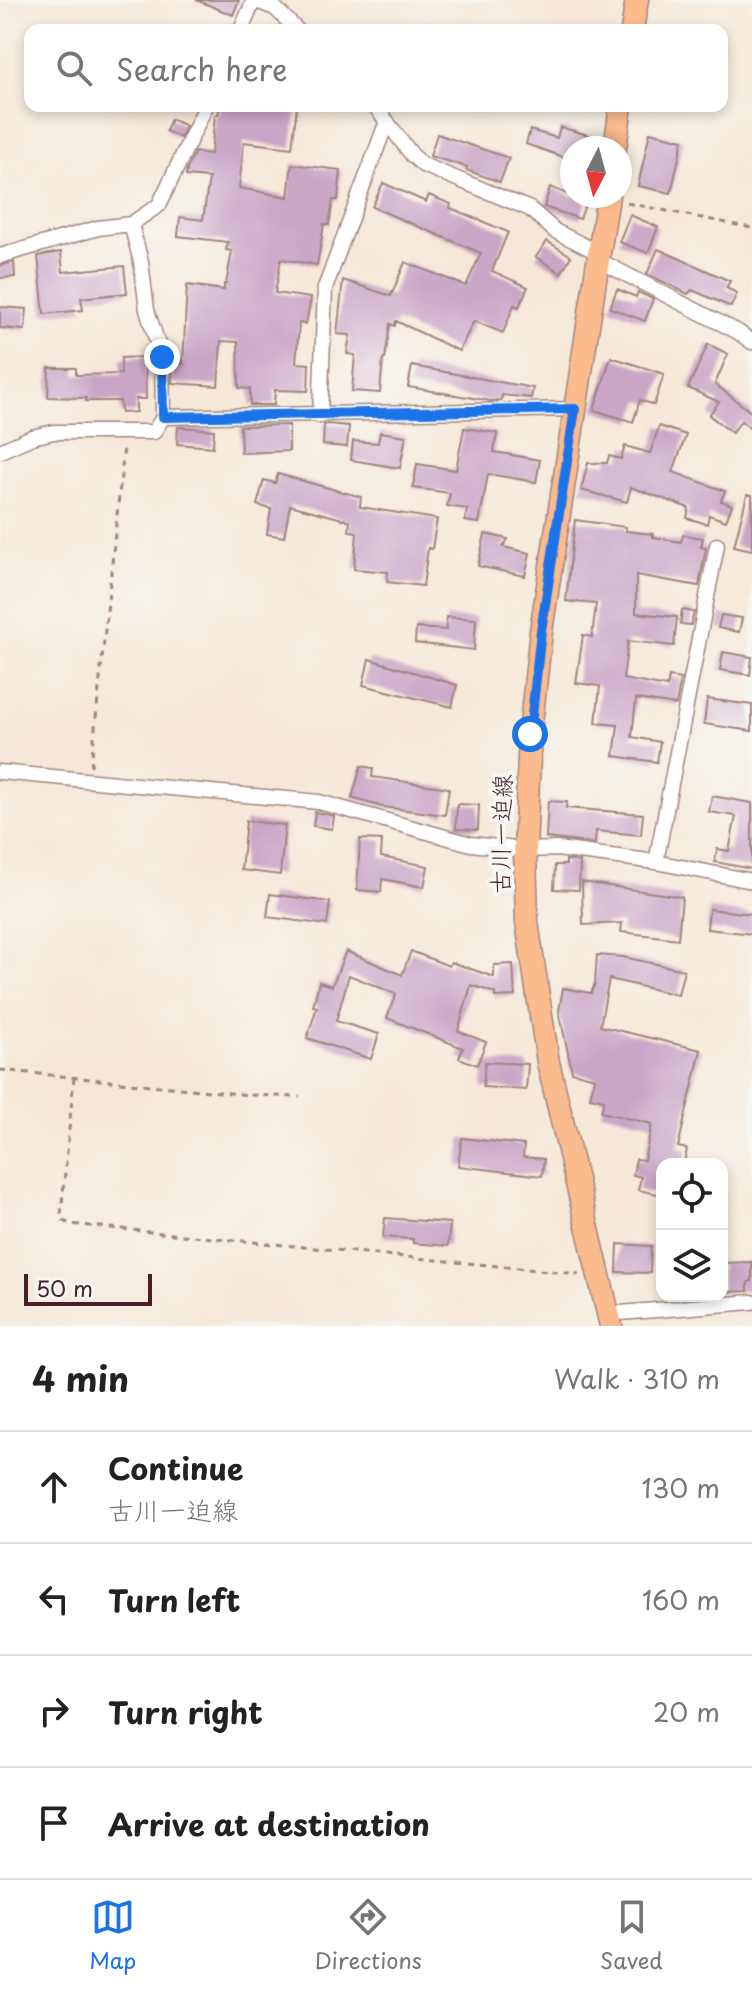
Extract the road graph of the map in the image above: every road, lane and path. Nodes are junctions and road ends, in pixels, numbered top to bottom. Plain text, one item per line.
1 (254, 0) edge
2 (637, 0) edge
3 (244, 24) edge
4 (291, 24) edge
5 (633, 24) edge
6 (203, 112) edge
7 (380, 112) edge
8 (620, 112) edge
9 (387, 121) junction
10 (617, 136) edge
11 (632, 202) edge
12 (606, 208) edge
13 (131, 224) junction
14 (752, 228) edge
15 (0, 256) edge
16 (599, 256) junction
17 (752, 342) edge
18 (575, 409) junction
19 (320, 416) junction
20 (163, 417) junction
21 (126, 431) junction
22 (0, 451) edge
23 (717, 545) dead end
24 (0, 772) edge
25 (90, 780) junction
26 (525, 850) junction
27 (656, 862) junction
28 (752, 881) edge
29 (0, 1070) edge
30 (74, 1077) junction
31 (300, 1097) dead end
32 (599, 1274) junction
33 (752, 1302) edge
34 (609, 1320) edge

1 - 3 street
1 - 4 street
2 - 5 main road
6 - 13 street
7 - 9 street
8 - 10 main road
9 - 16 street
9 - 19 street
11 - 14 path
12 - 16 main road, 古川一迫線
13 - 15 street
13 - 20 street
16 - 17 street
16 - 18 main road, 古川一迫線
18 - 19 street
18 - 26 main road, 古川一迫線
19 - 20 street
20 - 21 street
21 - 22 street
21 - 25 path
23 - 27 street
24 - 25 street
25 - 26 street
26 - 27 street
26 - 32 main road, 古川一迫線
27 - 28 street
29 - 30 path
30 - 31 path
30 - 32 path
32 - 34 main road, 古川一迫線
33 - 34 street

